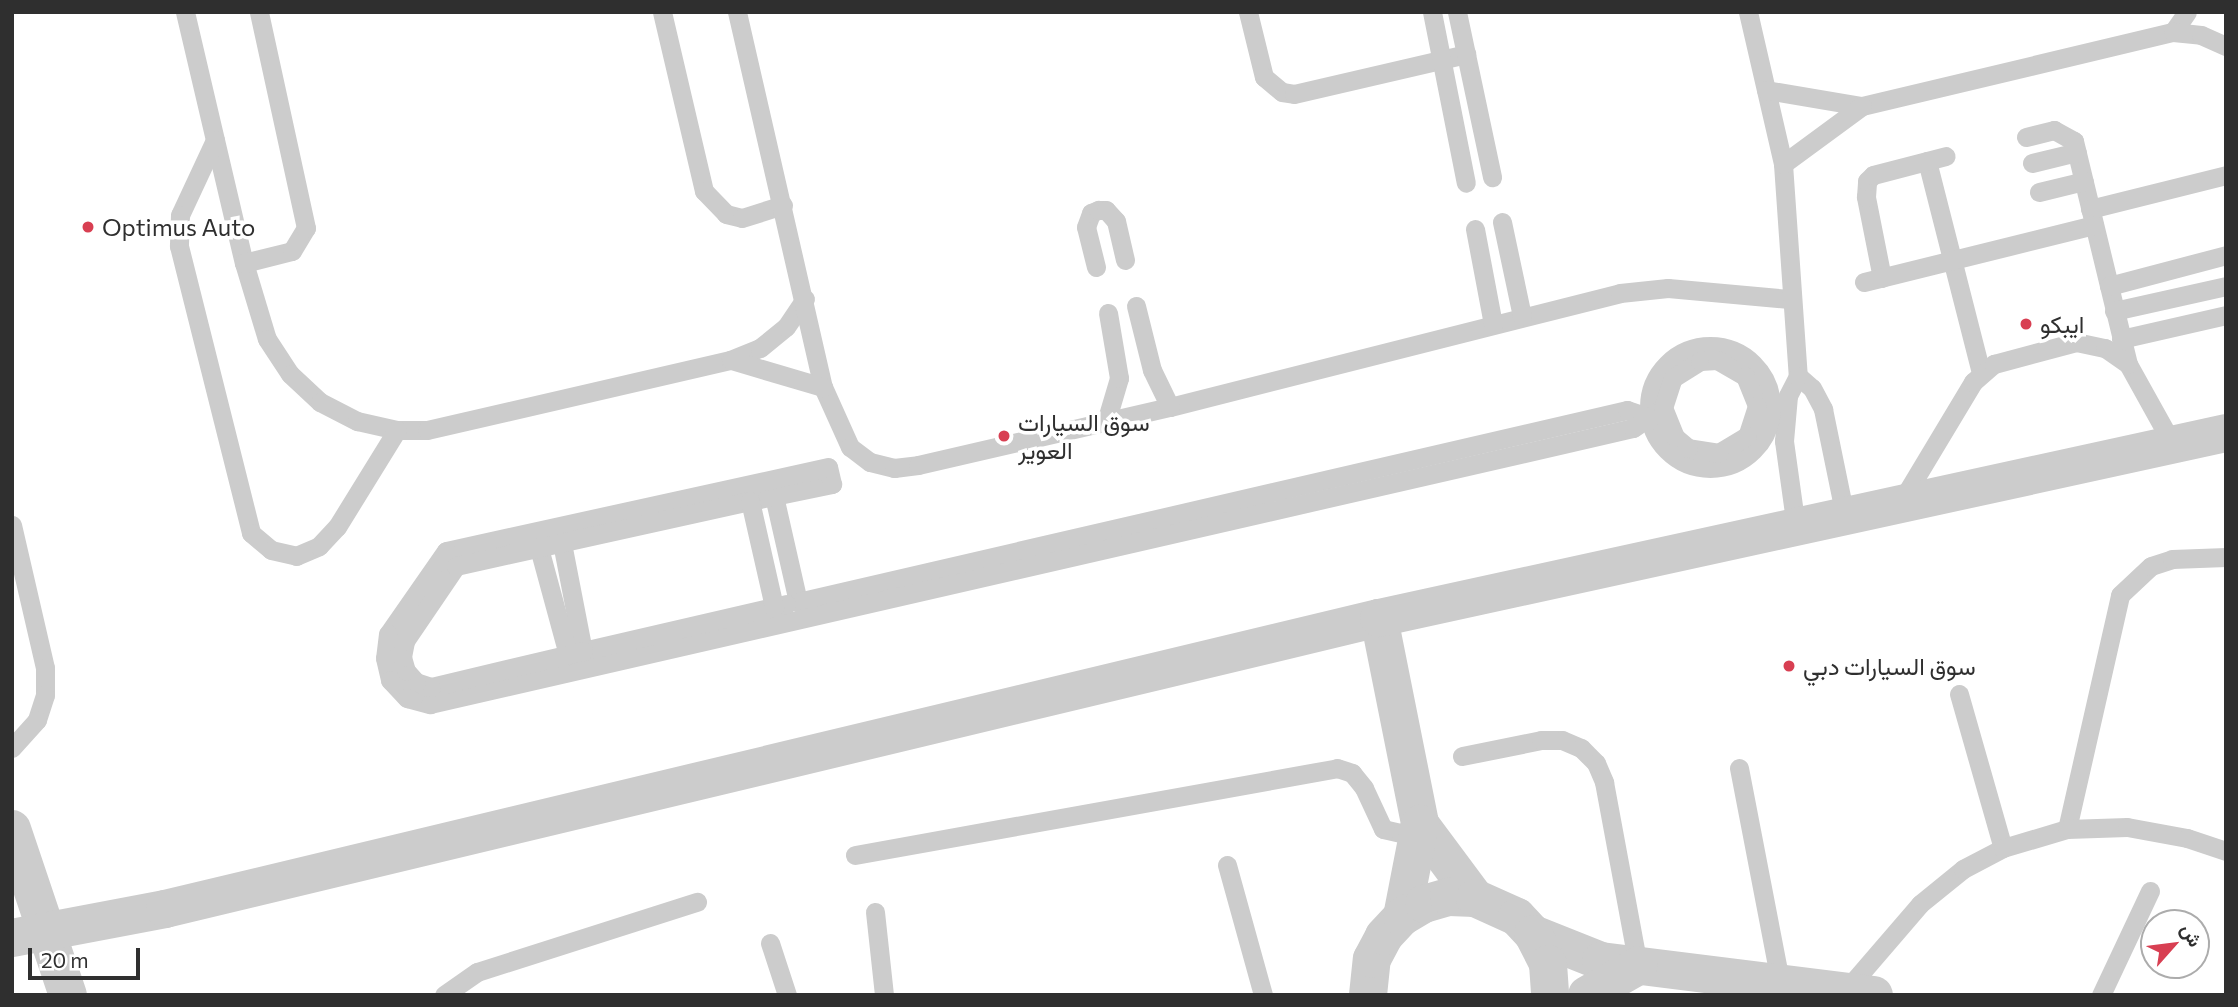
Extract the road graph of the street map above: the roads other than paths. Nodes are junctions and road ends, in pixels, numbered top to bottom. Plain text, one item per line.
1 (185, 12) edge
2 (259, 12) edge
3 (662, 12) edge
4 (737, 12) edge
5 (1248, 12) edge
6 (1432, 12) edge
7 (1457, 12) edge
8 (1748, 12) edge
9 (2187, 12) edge
10 (2173, 32) junction
11 (2226, 46) edge
12 (1466, 54) junction
13 (1442, 59) junction
14 (1766, 90) junction
15 (1862, 106) junction
16 (2026, 137) dead end
17 (215, 140) junction
18 (2077, 152) junction
19 (2032, 163) dead end
20 (1783, 164) junction
21 (2226, 175) edge
22 (1492, 177) dead end
23 (2084, 181) junction
24 (1466, 183) dead end
25 (2039, 192) dead end
26 (783, 205) junction
27 (2092, 217) junction
28 (1502, 222) dead end
29 (1475, 229) dead end
30 (2226, 255) edge
31 (1125, 260) dead end
32 (1952, 260) junction
33 (244, 263) junction
34 (1096, 267) dead end
35 (2109, 286) junction
36 (2226, 286) edge
37 (805, 299) junction
38 (1790, 299) junction
39 (1136, 306) dead end
40 (2115, 311) junction
41 (1108, 313) dead end
42 (2226, 315) edge
43 (1522, 316) junction
44 (1493, 324) junction
45 (2121, 339) junction
46 (730, 360) junction
47 (2128, 364) junction
48 (1981, 373) junction
49 (1798, 376) junction
50 (823, 387) junction
51 (1170, 407) junction
52 (1648, 417) junction
53 (1106, 422) junction
54 (397, 430) junction
55 (2226, 433) edge
56 (2173, 444) junction
57 (774, 496) junction
58 (750, 501) junction
59 (1899, 504) junction
60 (1845, 516) junction
61 (12, 525) edge
62 (1796, 527) junction
63 (562, 543) junction
64 (539, 548) junction
65 (2226, 557) edge
66 (798, 602) junction
67 (774, 607) junction
68 (1379, 618) junction
69 (576, 653) junction
70 (1959, 694) dead end
71 (12, 748) edge
72 (1462, 756) dead end
73 (1739, 768) dead end
74 (1420, 824) junction
75 (12, 829) edge
76 (2067, 829) junction
77 (2003, 848) junction
78 (2226, 851) edge
79 (855, 855) dead end
80 (1227, 865) dead end
81 (2150, 891) dead end
82 (1475, 898) junction
83 (697, 902) dead end
84 (875, 912) dead end
85 (1402, 917) junction
86 (29, 934) edge
87 (1533, 934) junction
88 (770, 943) dead end
89 (1637, 966) junction
90 (1370, 977) edge
91 (1780, 980) junction
92 (1683, 982) edge
93 (1860, 992) edge
94 (68, 995) edge
95 (444, 995) edge
96 (787, 995) edge
97 (884, 995) edge
98 (1263, 995) edge
99 (1346, 995) edge
100 (1550, 995) edge
101 (1587, 995) edge
102 (2101, 995) edge

1 - 17 lane
2 - 33 lane
3 - 26 lane
4 - 26 lane
5 - 13 lane
6 - 13 lane
7 - 12 lane
8 - 14 lane
9 - 10 lane
10 - 11 lane
10 - 15 lane
12 - 13 lane
12 - 22 lane
13 - 24 lane
14 - 15 lane
14 - 20 lane
15 - 20 lane
16 - 18 lane
17 - 33 lane
17 - 54 lane
18 - 19 lane
18 - 23 lane
20 - 38 lane
21 - 27 lane
23 - 25 lane
23 - 27 lane
26 - 37 lane
27 - 32 lane
27 - 35 lane
28 - 43 lane
29 - 44 lane
30 - 35 lane
31 - 34 lane
32 - 32 lane
32 - 48 lane
33 - 54 lane
35 - 40 lane
36 - 40 lane
37 - 46 lane
37 - 50 lane
38 - 43 lane
38 - 49 lane
39 - 51 lane
40 - 45 lane
41 - 53 lane
42 - 45 lane
43 - 44 lane
44 - 51 lane
45 - 47 lane
46 - 50 lane
46 - 54 lane
47 - 48 lane
47 - 56 lane
48 - 59 lane
49 - 60 lane
49 - 62 lane
50 - 53 lane
51 - 53 lane
52 - 52 lane
52 - 52 lane
52 - 57 lane
52 - 66 lane
55 - 56 street
56 - 59 street
57 - 58 lane
57 - 66 lane
58 - 63 lane
58 - 67 lane
59 - 60 street
60 - 62 street
61 - 71 lane
62 - 68 street
63 - 64 lane
63 - 69 lane
64 - 69 lane
64 - 69 lane
65 - 76 lane
66 - 67 lane
67 - 69 lane
68 - 74 street
68 - 86 street
70 - 77 lane
72 - 89 lane
73 - 91 lane
74 - 79 lane
74 - 82 street
74 - 85 street
75 - 86 street
76 - 77 lane
76 - 78 lane
77 - 93 lane
80 - 98 lane
81 - 102 lane
82 - 85 street
82 - 87 street
83 - 95 lane
84 - 97 lane
85 - 90 street
86 - 94 street
87 - 89 street
87 - 100 street
88 - 96 lane
89 - 92 street
89 - 101 street
90 - 99 street
91 - 92 street
91 - 93 street

